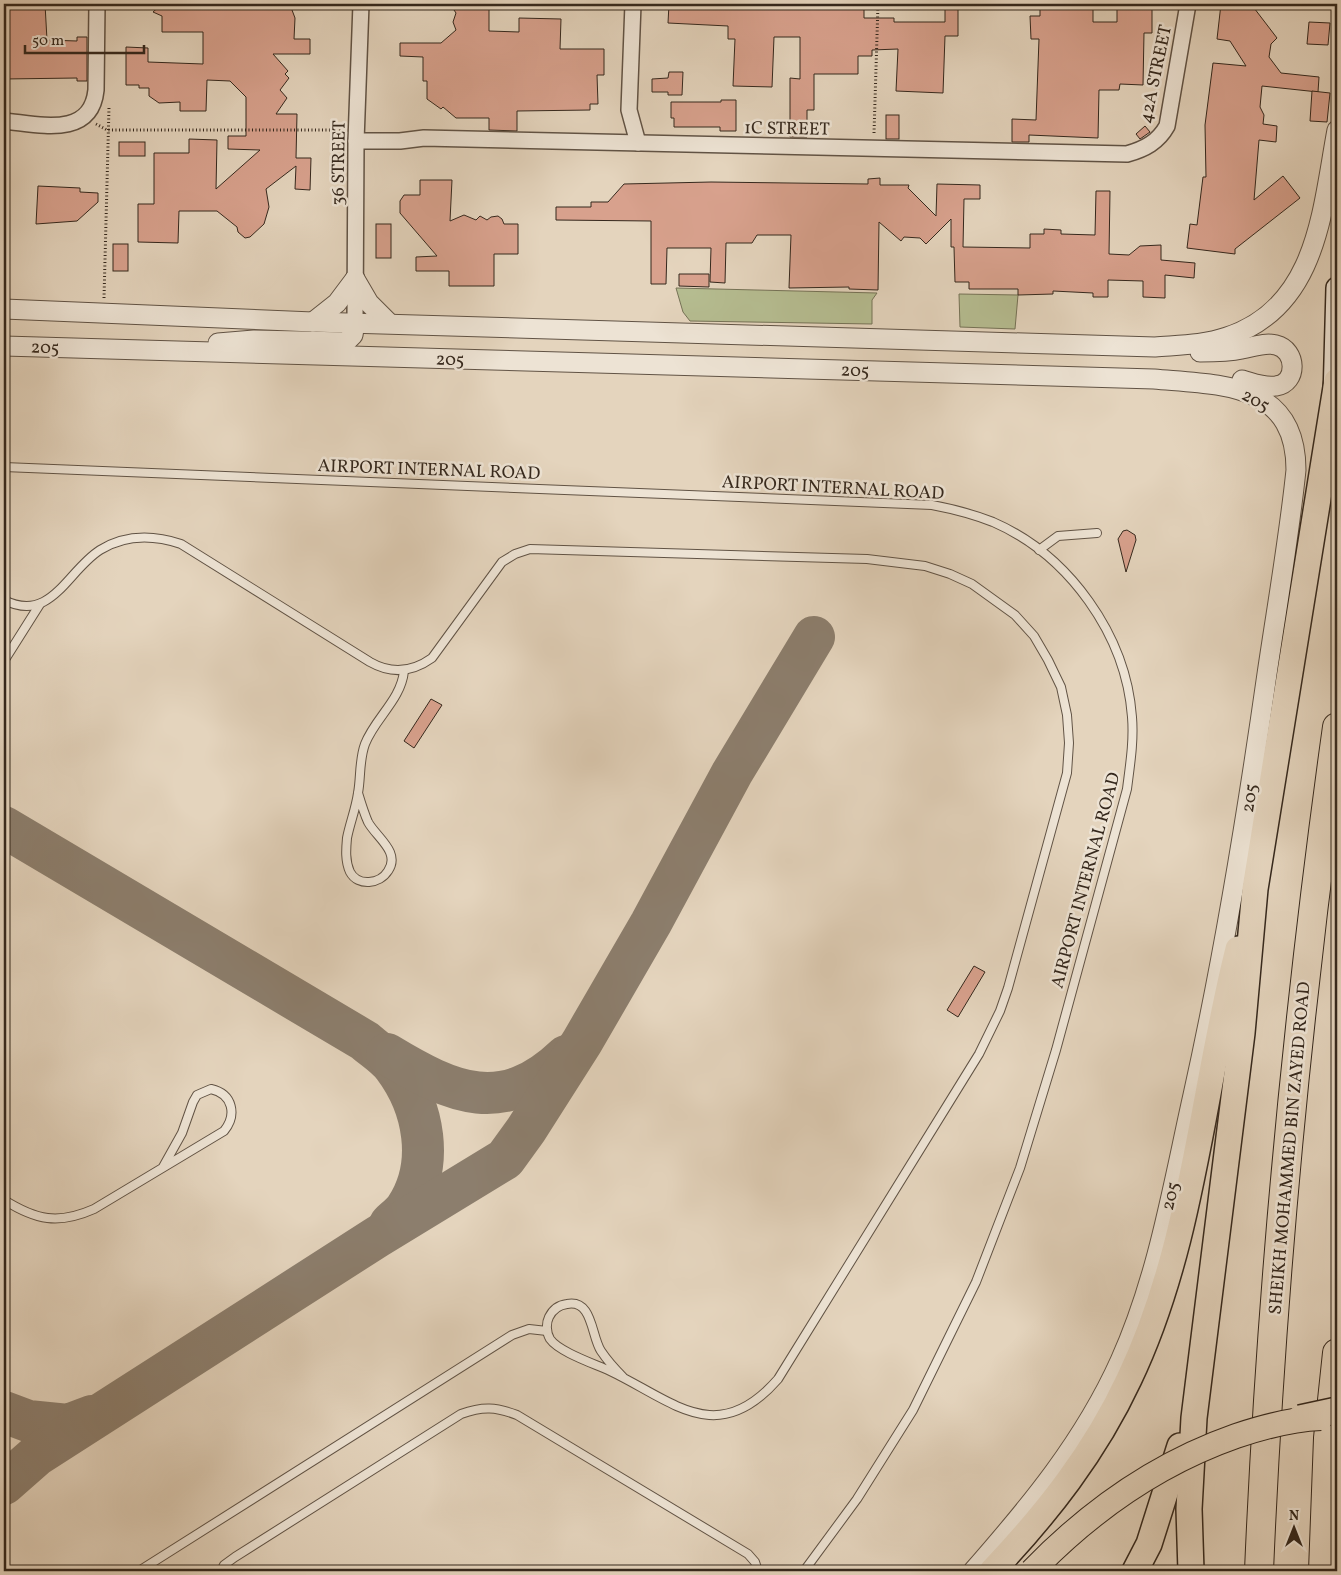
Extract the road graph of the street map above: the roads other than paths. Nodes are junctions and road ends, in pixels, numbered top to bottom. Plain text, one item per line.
1 (97, 4) edge
2 (361, 4) edge
3 (633, 4) edge
4 (1188, 4) edge
5 (629, 110) junction
6 (4, 121) edge
7 (1337, 130) edge
8 (356, 135) junction
9 (621, 143) junction
10 (638, 143) junction
11 (1148, 146) joint
12 (355, 279) junction
13 (1337, 288) edge
14 (4, 309) edge
15 (313, 322) junction
16 (355, 323) junction
17 (389, 323) junction
18 (4, 346) edge
19 (1155, 347) junction
20 (188, 352) junction
21 (1154, 379) junction
22 (1336, 390) edge
23 (4, 467) edge
24 (1097, 533) dead end
25 (1039, 550) junction
26 (4, 600) edge
27 (40, 604) junction
28 (4, 661) edge
29 (404, 671) junction
30 (1337, 727) edge
31 (358, 793) junction
32 (1255, 889) junction
33 (164, 1167) junction
34 (4, 1200) edge
35 (547, 1331) junction
36 (1337, 1353) edge
37 (1199, 1366) junction
38 (623, 1377) junction
39 (1337, 1410) edge
40 (1300, 1418) junction
41 (1337, 1418) edge
42 (139, 1571) edge
43 (221, 1571) edge
44 (758, 1571) edge
45 (804, 1571) edge
46 (972, 1571) edge
47 (992, 1571) edge
48 (1032, 1571) edge
49 (1135, 1571) edge
50 (1190, 1571) edge
51 (1259, 1571) edge
52 (1323, 1571) edge

1 - 6 street
2 - 8 street, 36 STREET
3 - 5 street
4 - 11 street, 42A STREET
5 - 9 street
5 - 10 street
7 - 19 street, 205
8 - 9 street, 1C STREET
8 - 12 street, 36 STREET
9 - 10 street, 1C STREET
10 - 11 street, 1C STREET
12 - 15 street
12 - 16 street, 36 STREET
12 - 17 street
13 - 22 main road
14 - 15 street, 205
15 - 16 street, 205
16 - 17 street, 205
16 - 20 street
17 - 19 street, 205
18 - 20 street, 205
19 - 21 street
20 - 21 street, 205
21 - 46 street, 205
22 - 32 highway
23 - 25 lane, AIRPORT INTERNAL ROAD
24 - 25 lane
25 - 45 lane, AIRPORT INTERNAL ROAD
26 - 27 lane
27 - 28 lane
27 - 29 lane
29 - 31 lane
29 - 38 lane
30 - 51 highway, SHEIKH MOHAMMED BIN ZAYED ROAD
31 - 31 lane
32 - 37 highway
32 - 47 highway
33 - 33 lane
33 - 34 lane
35 - 38 lane
35 - 38 lane
35 - 42 lane
36 - 52 highway
37 - 49 highway
37 - 50 highway
39 - 40 highway, bridge
40 - 41 main road, bridge
40 - 48 main road, bridge
43 - 44 lane

